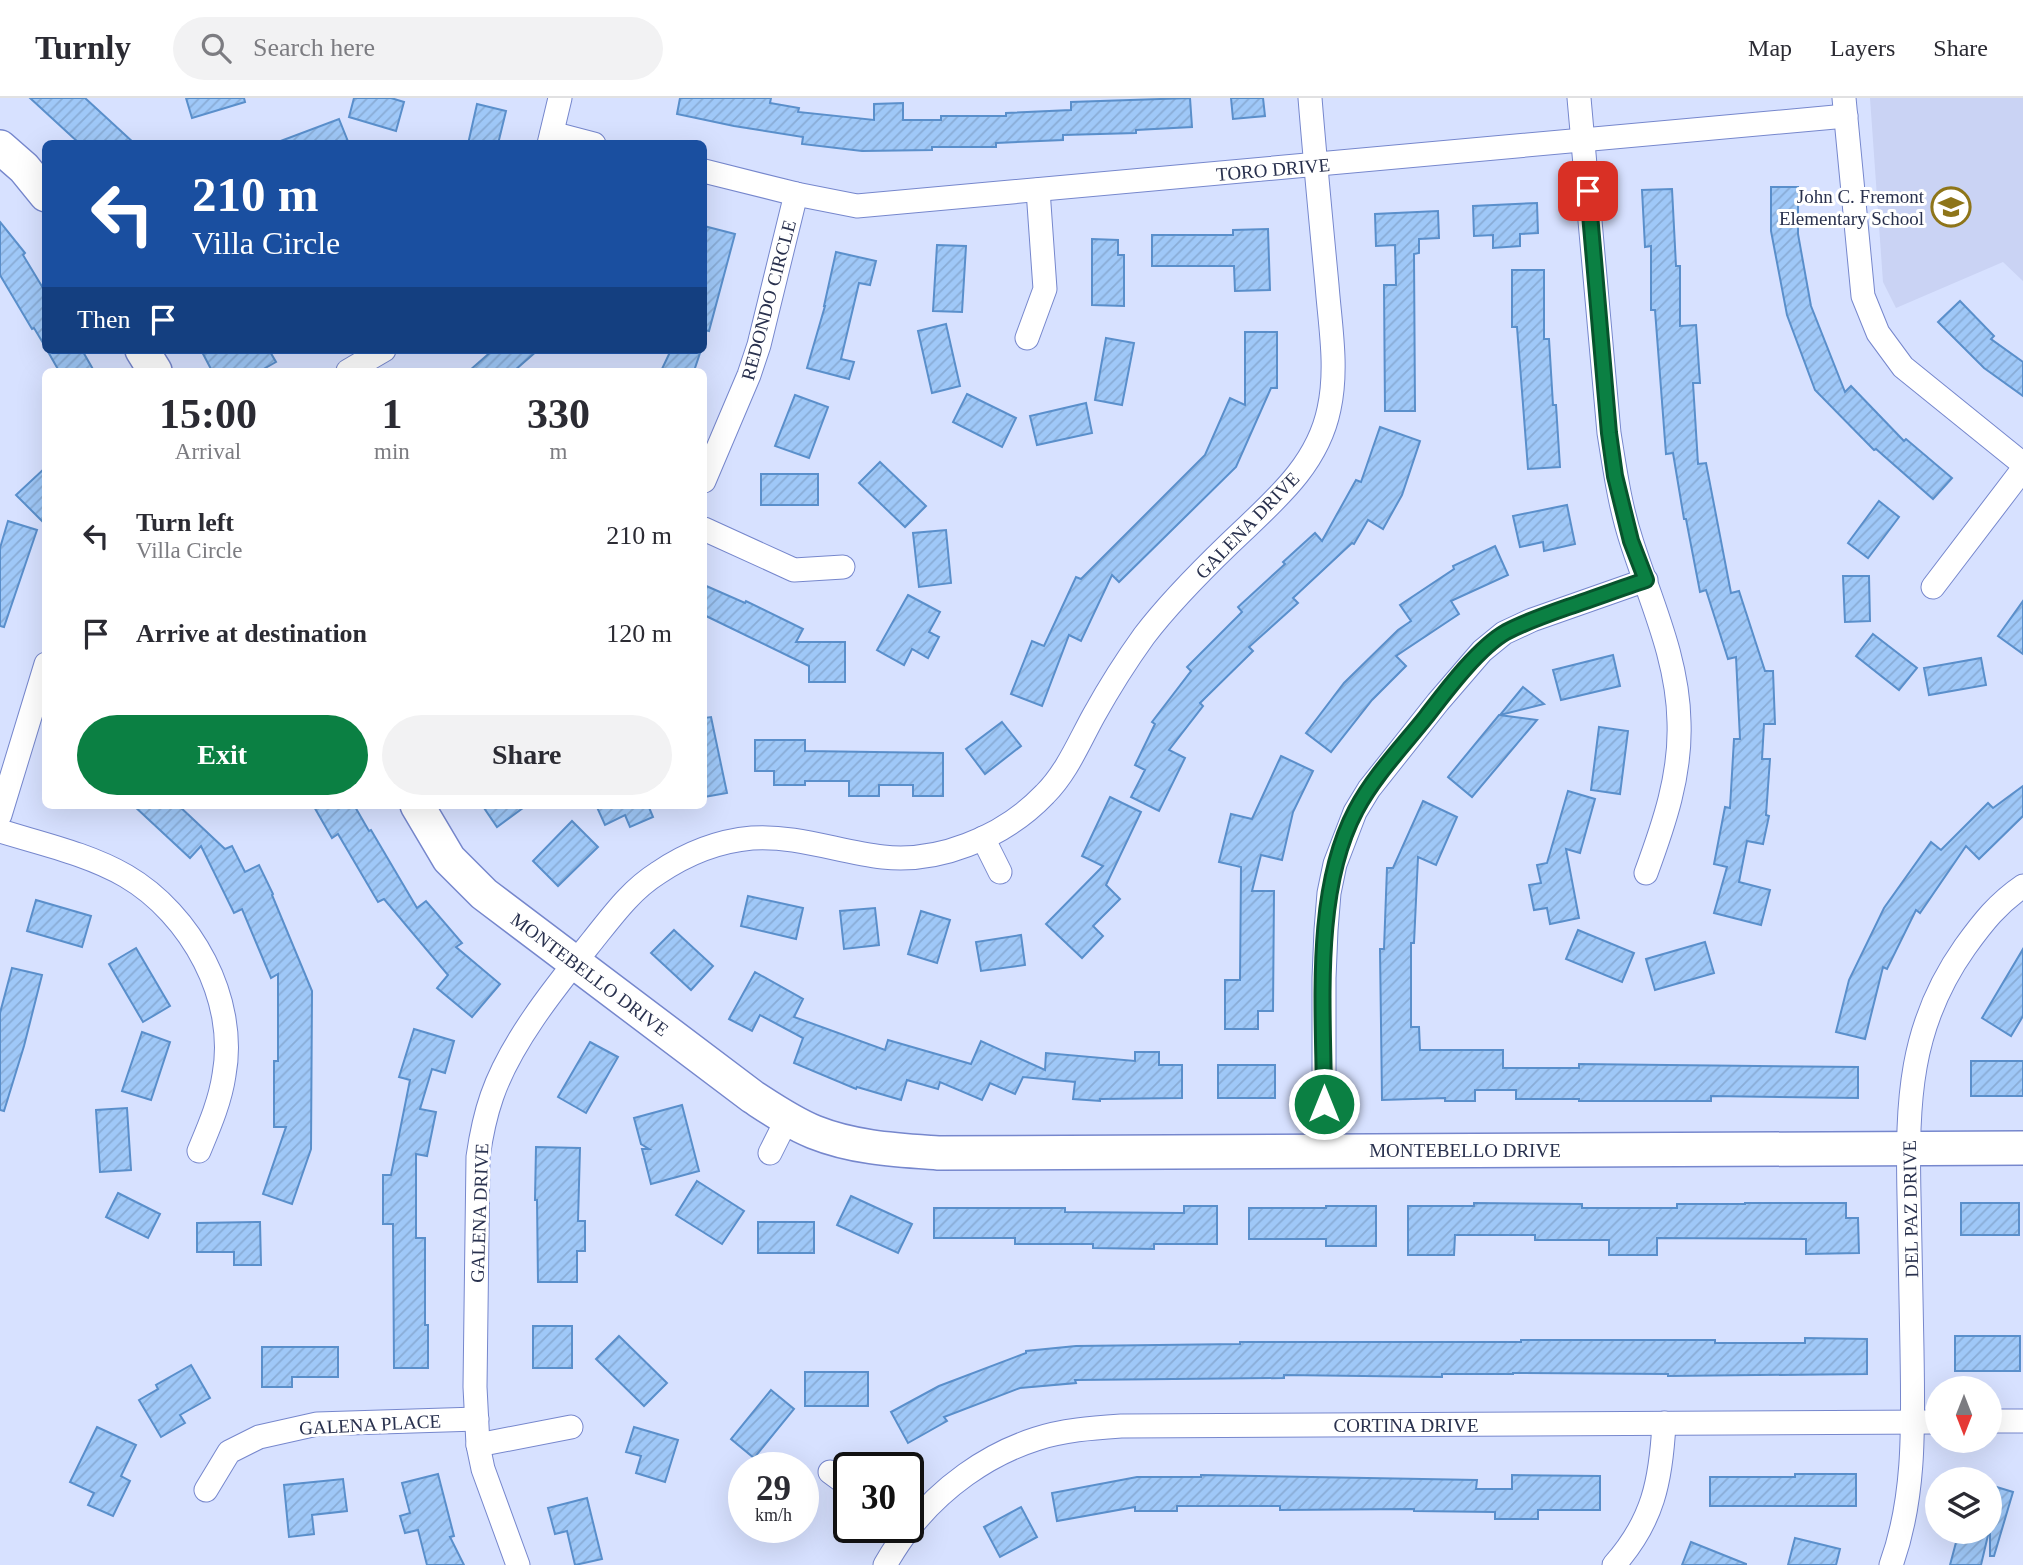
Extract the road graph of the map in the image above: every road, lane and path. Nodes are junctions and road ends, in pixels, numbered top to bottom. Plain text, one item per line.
1 (560, 98) edge
2 (1310, 98) edge
3 (1579, 98) edge
4 (1845, 107) edge
5 (550, 138) edge
6 (1583, 139) junction
7 (0, 146) edge
8 (1316, 165) junction
9 (707, 172) edge
10 (42, 190) edge
11 (1038, 190) junction
12 (796, 194) junction
13 (1027, 338) dead end
14 (377, 354) edge
15 (353, 368) edge
16 (2023, 464) edge
17 (2023, 469) edge
18 (707, 474) edge
19 (707, 530) edge
20 (843, 567) dead end
21 (1646, 580) junction
22 (1933, 587) dead end
23 (42, 677) edge
24 (419, 809) edge
25 (0, 814) edge
26 (0, 831) edge
27 (984, 838) junction
28 (1000, 872) dead end
29 (1647, 873) dead end
30 (2023, 886) edge
31 (574, 963) junction
32 (787, 1119) junction
33 (2023, 1148) edge
34 (1909, 1149) junction
35 (199, 1151) dead end
36 (1324, 1151) junction
37 (770, 1153) dead end
38 (477, 1419) junction
39 (2023, 1421) edge
40 (1913, 1422) junction
41 (1925, 1422) edge
42 (2002, 1422) edge
43 (1664, 1423) junction
44 (571, 1427) dead end
45 (478, 1445) junction
46 (830, 1472) dead end
47 (833, 1474) edge
48 (206, 1490) dead end
49 (924, 1511) edge
50 (898, 1543) edge
51 (518, 1565) edge
52 (885, 1565) edge
53 (1614, 1565) edge
54 (1891, 1565) edge

1 - 5 street
2 - 8 street, GALENA DRIVE
3 - 6 street
4 - 6 street, TORO DRIVE
4 - 16 street
6 - 8 street, TORO DRIVE
6 - 21 street
7 - 10 street
8 - 11 street, TORO DRIVE
8 - 27 street, GALENA DRIVE
9 - 12 street, TORO DRIVE
11 - 12 street, TORO DRIVE
11 - 13 street
12 - 18 street, REDONDO CIRCLE
14 - 15 street
17 - 22 street
19 - 20 street
21 - 29 street
21 - 36 street
23 - 25 street
24 - 31 street, MONTEBELLO DRIVE
26 - 35 street
27 - 28 street
27 - 31 street, GALENA DRIVE
30 - 34 street, DEL PAZ DRIVE
31 - 32 street, MONTEBELLO DRIVE
31 - 38 street, GALENA DRIVE
32 - 36 street, MONTEBELLO DRIVE
32 - 37 street
33 - 34 street, MONTEBELLO DRIVE
34 - 36 street, MONTEBELLO DRIVE
34 - 40 street, DEL PAZ DRIVE
38 - 45 street, GALENA DRIVE
38 - 48 street, GALENA PLACE
39 - 42 street
40 - 41 street, CORTINA DRIVE
40 - 43 street, CORTINA DRIVE
40 - 54 street, DEL PAZ DRIVE
43 - 49 street, CORTINA DRIVE
43 - 53 street
44 - 45 street
45 - 51 street, GALENA DRIVE
46 - 47 street
50 - 52 street, CORTINA DRIVE

